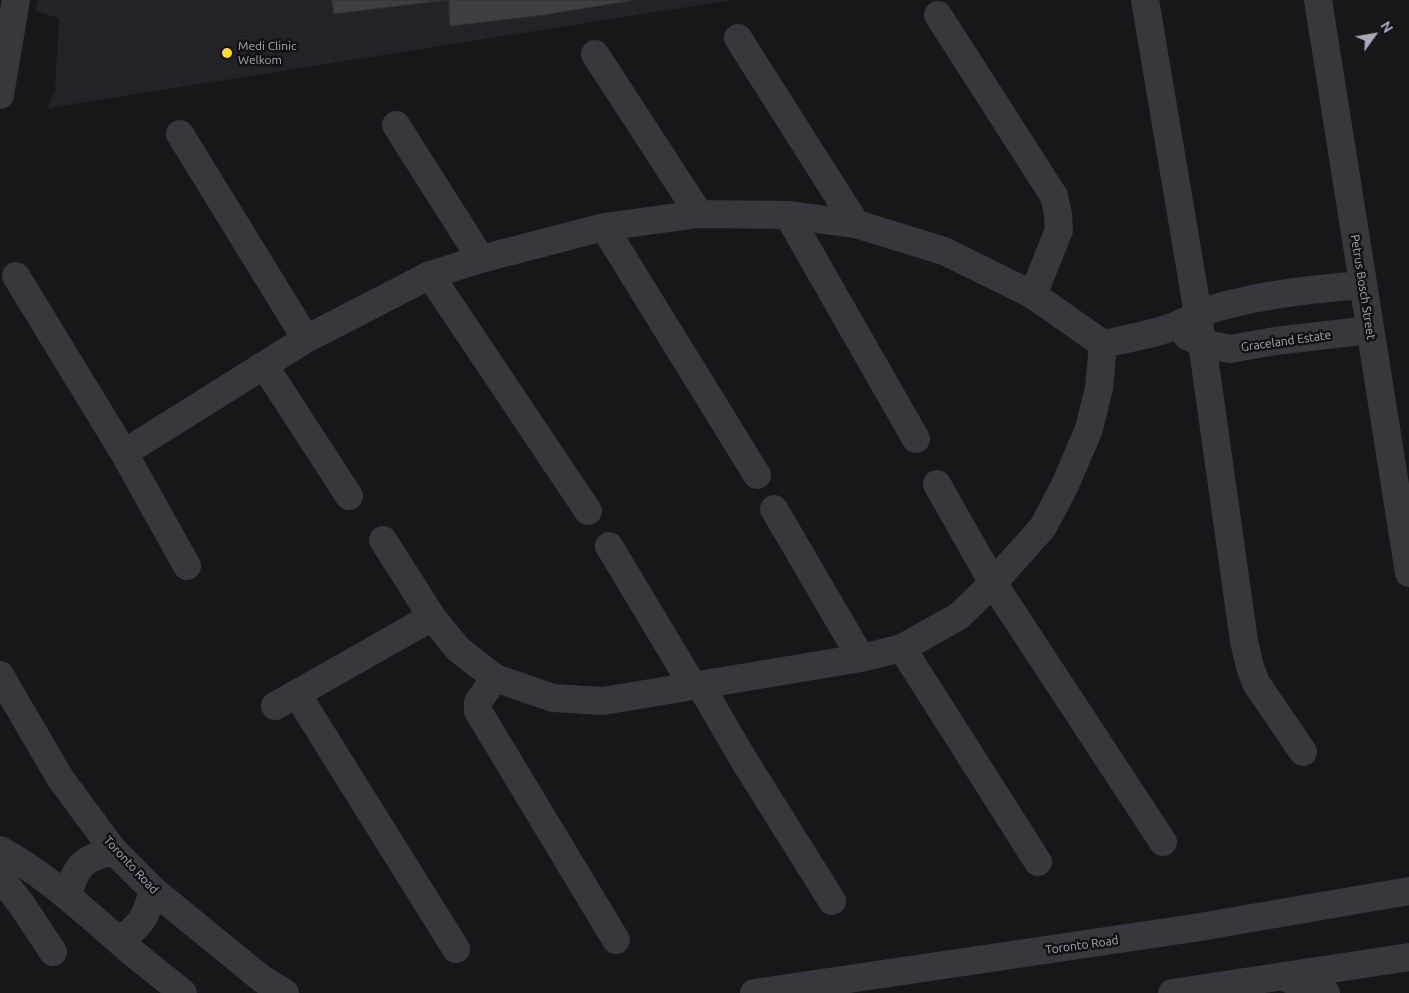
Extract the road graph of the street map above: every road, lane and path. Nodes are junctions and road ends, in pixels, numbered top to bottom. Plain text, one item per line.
1 (16, 0) edge
2 (1145, 0) edge
3 (1318, 0) edge
4 (938, 15) dead end
5 (738, 38) dead end
6 (595, 54) dead end
7 (0, 94) edge
8 (396, 125) dead end
9 (180, 134) dead end
10 (699, 214) junction
11 (788, 215) junction
12 (856, 224) junction
13 (604, 227) junction
14 (481, 259) junction
15 (430, 275) junction
16 (16, 276) dead end
17 (1363, 285) junction
18 (1033, 295) junction
19 (1198, 314) junction
20 (1168, 329) junction
21 (1370, 330) junction
22 (306, 340) junction
23 (1202, 343) junction
24 (1103, 344) junction
25 (264, 365) junction
26 (916, 439) dead end
27 (124, 453) junction
28 (757, 475) dead end
29 (936, 484) dead end
30 (349, 496) dead end
31 (774, 509) dead end
32 (588, 511) dead end
33 (383, 540) dead end
34 (609, 546) dead end
35 (187, 566) dead end
36 (1409, 573) edge
37 (994, 583) junction
38 (432, 617) junction
39 (902, 648) junction
40 (861, 658) junction
41 (0, 675) edge
42 (495, 678) junction
43 (697, 685) junction
44 (1303, 752) dead end
45 (1163, 842) dead end
46 (0, 850) edge
47 (114, 851) junction
48 (1038, 862) dead end
49 (0, 877) edge
50 (153, 890) junction
51 (1409, 892) edge
52 (68, 896) junction
53 (832, 901) dead end
54 (616, 940) dead end
55 (119, 941) junction
56 (456, 949) dead end
57 (53, 952) dead end
58 (1409, 957) edge
59 (1282, 976) junction
60 (183, 993) edge
61 (285, 993) edge
62 (754, 993) edge
63 (1172, 993) edge
64 (1326, 993) edge

1 - 7 street
2 - 19 street
3 - 17 street, Petrus Bosch Street
4 - 18 street
5 - 12 street
6 - 10 street
8 - 14 street
9 - 22 street
10 - 11 street
10 - 13 street
11 - 12 street
11 - 26 street
12 - 18 street
13 - 14 street
13 - 28 street
14 - 15 street
15 - 22 street
15 - 32 street
16 - 27 street
17 - 19 street
17 - 21 street, Petrus Bosch Street
18 - 24 street
19 - 20 street
19 - 23 street
20 - 23 street, Graceland Estate
20 - 24 street
21 - 23 street, Graceland Estate
21 - 36 street, Petrus Bosch Street
22 - 25 street
23 - 44 street
24 - 37 street
25 - 27 street
25 - 30 street
27 - 35 street
29 - 37 street
31 - 40 street
33 - 38 street
34 - 43 street
37 - 39 street
37 - 45 street
38 - 42 street
38 - 56 street
39 - 40 street
39 - 48 street
40 - 43 street
41 - 47 street, Toronto Road
42 - 43 street
42 - 54 street
43 - 53 street
46 - 52 street
47 - 50 street, Toronto Road
47 - 52 street
49 - 57 street
50 - 55 street
50 - 61 street, Toronto Road
51 - 62 street, Toronto Road
52 - 55 street
55 - 60 street
58 - 59 street
59 - 63 street
59 - 64 street

